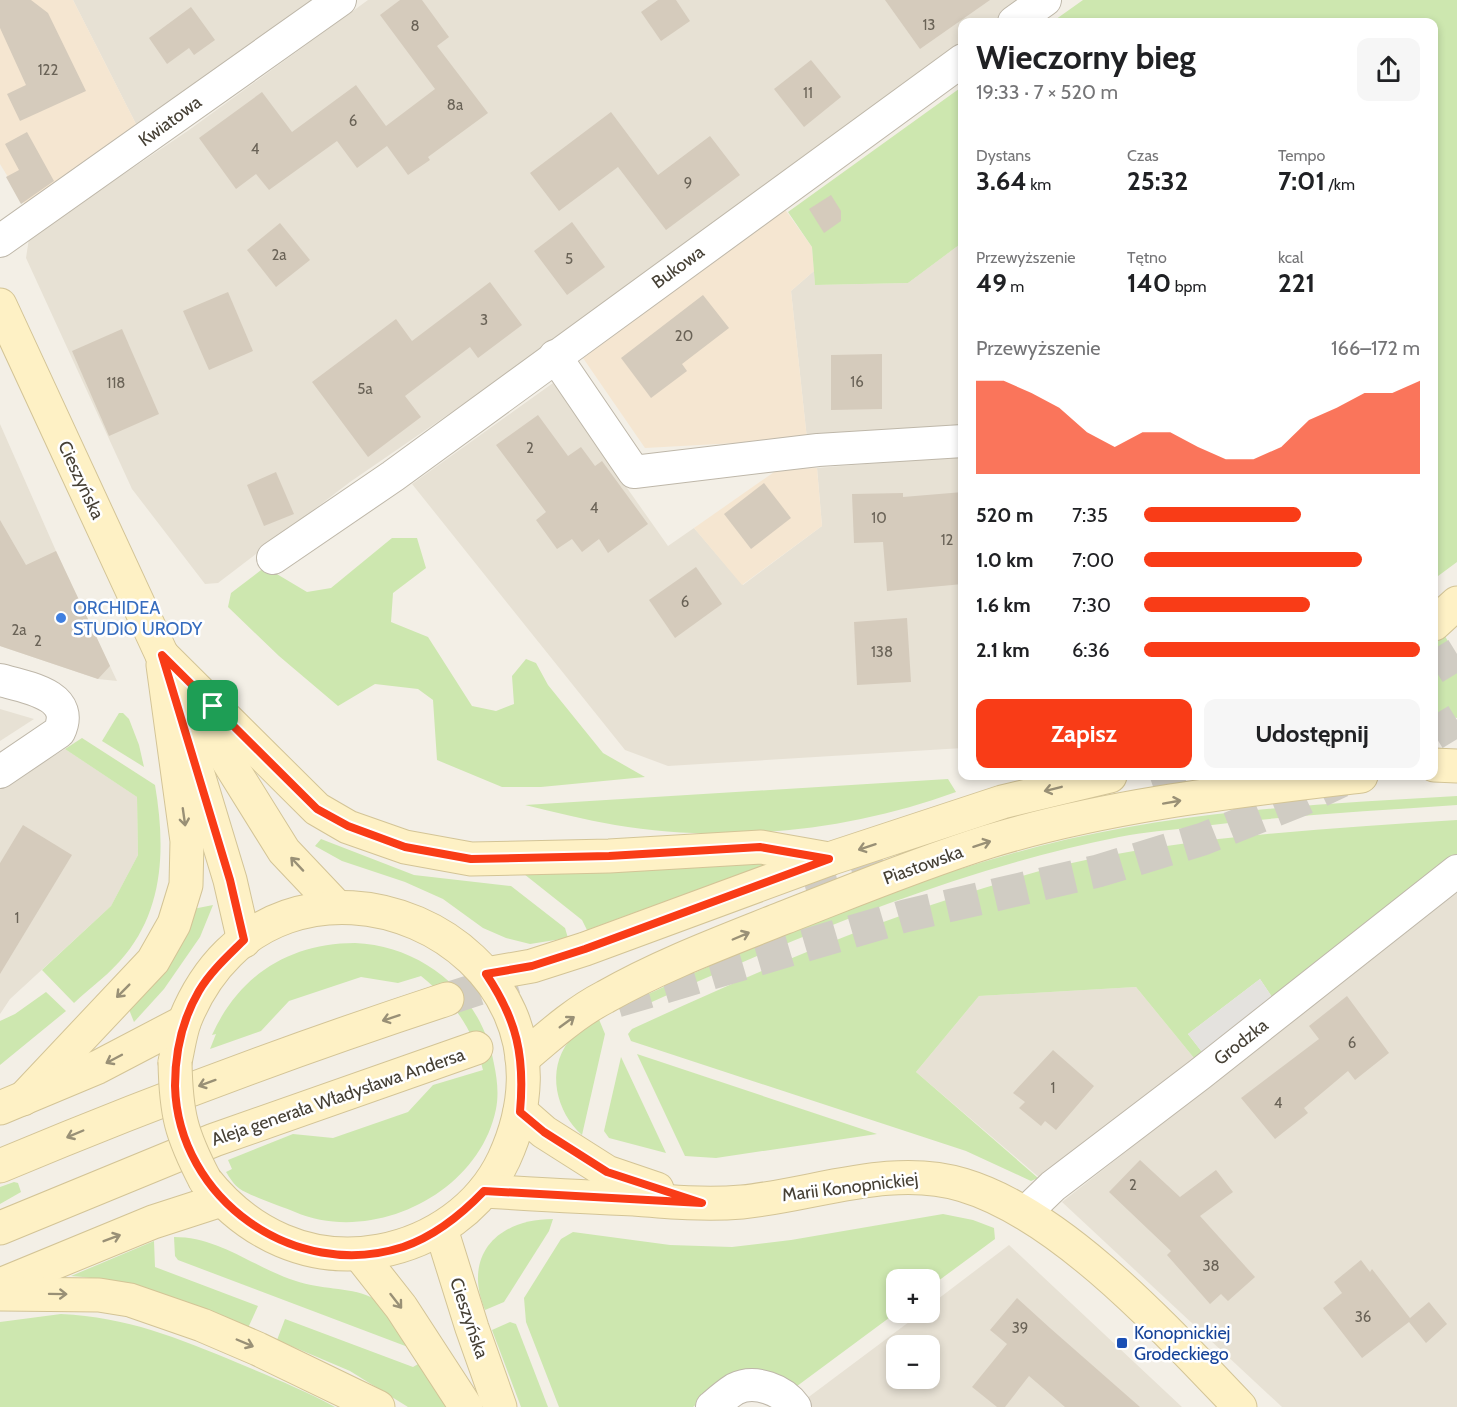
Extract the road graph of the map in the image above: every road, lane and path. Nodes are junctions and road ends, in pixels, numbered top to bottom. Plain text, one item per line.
1 (340, 0) edge
2 (1045, 0) edge
3 (1020, 18) edge
4 (958, 64) edge
5 (0, 241) edge
6 (0, 304) edge
7 (555, 356) junction
8 (958, 441) edge
9 (273, 558) dead end
10 (1457, 603) edge
11 (1438, 620) edge
12 (162, 655) junction
13 (0, 680) edge
14 (0, 772) edge
15 (1093, 780) edge
16 (1326, 780) edge
17 (829, 859) junction
18 (1457, 871) edge
19 (337, 907) junction
20 (244, 940) junction
21 (486, 974) junction
22 (447, 999) tunnel mouth
23 (184, 1022) junction
24 (476, 1048) dead end
25 (522, 1059) junction
26 (11, 1103) edge
27 (520, 1112) junction
28 (0, 1166) edge
29 (213, 1190) junction
30 (484, 1191) junction
31 (702, 1203) junction
32 (1025, 1213) junction
33 (0, 1228) edge
34 (441, 1229) junction
35 (360, 1255) junction
36 (0, 1285) edge
37 (0, 1294) edge
38 (378, 1407) edge
39 (466, 1407) edge
40 (500, 1407) edge
41 (712, 1407) edge
42 (795, 1407) edge
43 (1240, 1407) edge

1 - 5 street, Kwiatowa
2 - 3 street
4 - 7 street, Bukowa
6 - 12 main road, Cieszyńska
7 - 8 street
7 - 9 street, Bukowa
10 - 11 main road
12 - 17 main road
19 -> 12 main road, Cieszyńska
12 - 20 main road, Cieszyńska
12 -> 26 main road
13 - 14 street
15 -> 17 main road, Piastowska
25 -> 16 main road, Piastowska
17 - 21 main road, Piastowska
18 - 32 street, Grodzka
19 - 20 main road
19 - 21 main road
20 - 23 main road
21 - 25 main road
22 -> 28 main road
23 -> 26 main road
23 - 29 main road, bridge
24 - 33 main road, Aleja generała Władysława Andersa
25 - 27 main road
27 - 30 main road
27 - 31 main road, Marii Konopnickiej
29 - 35 main road
36 -> 29 main road
30 - 31 main road, Marii Konopnickiej
30 - 34 main road
31 - 32 main road, Marii Konopnickiej
32 - 43 main road, Marii Konopnickiej
34 - 35 main road
34 - 40 main road, Cieszyńska
35 -> 39 main road
37 -> 38 main road
41 - 42 street

